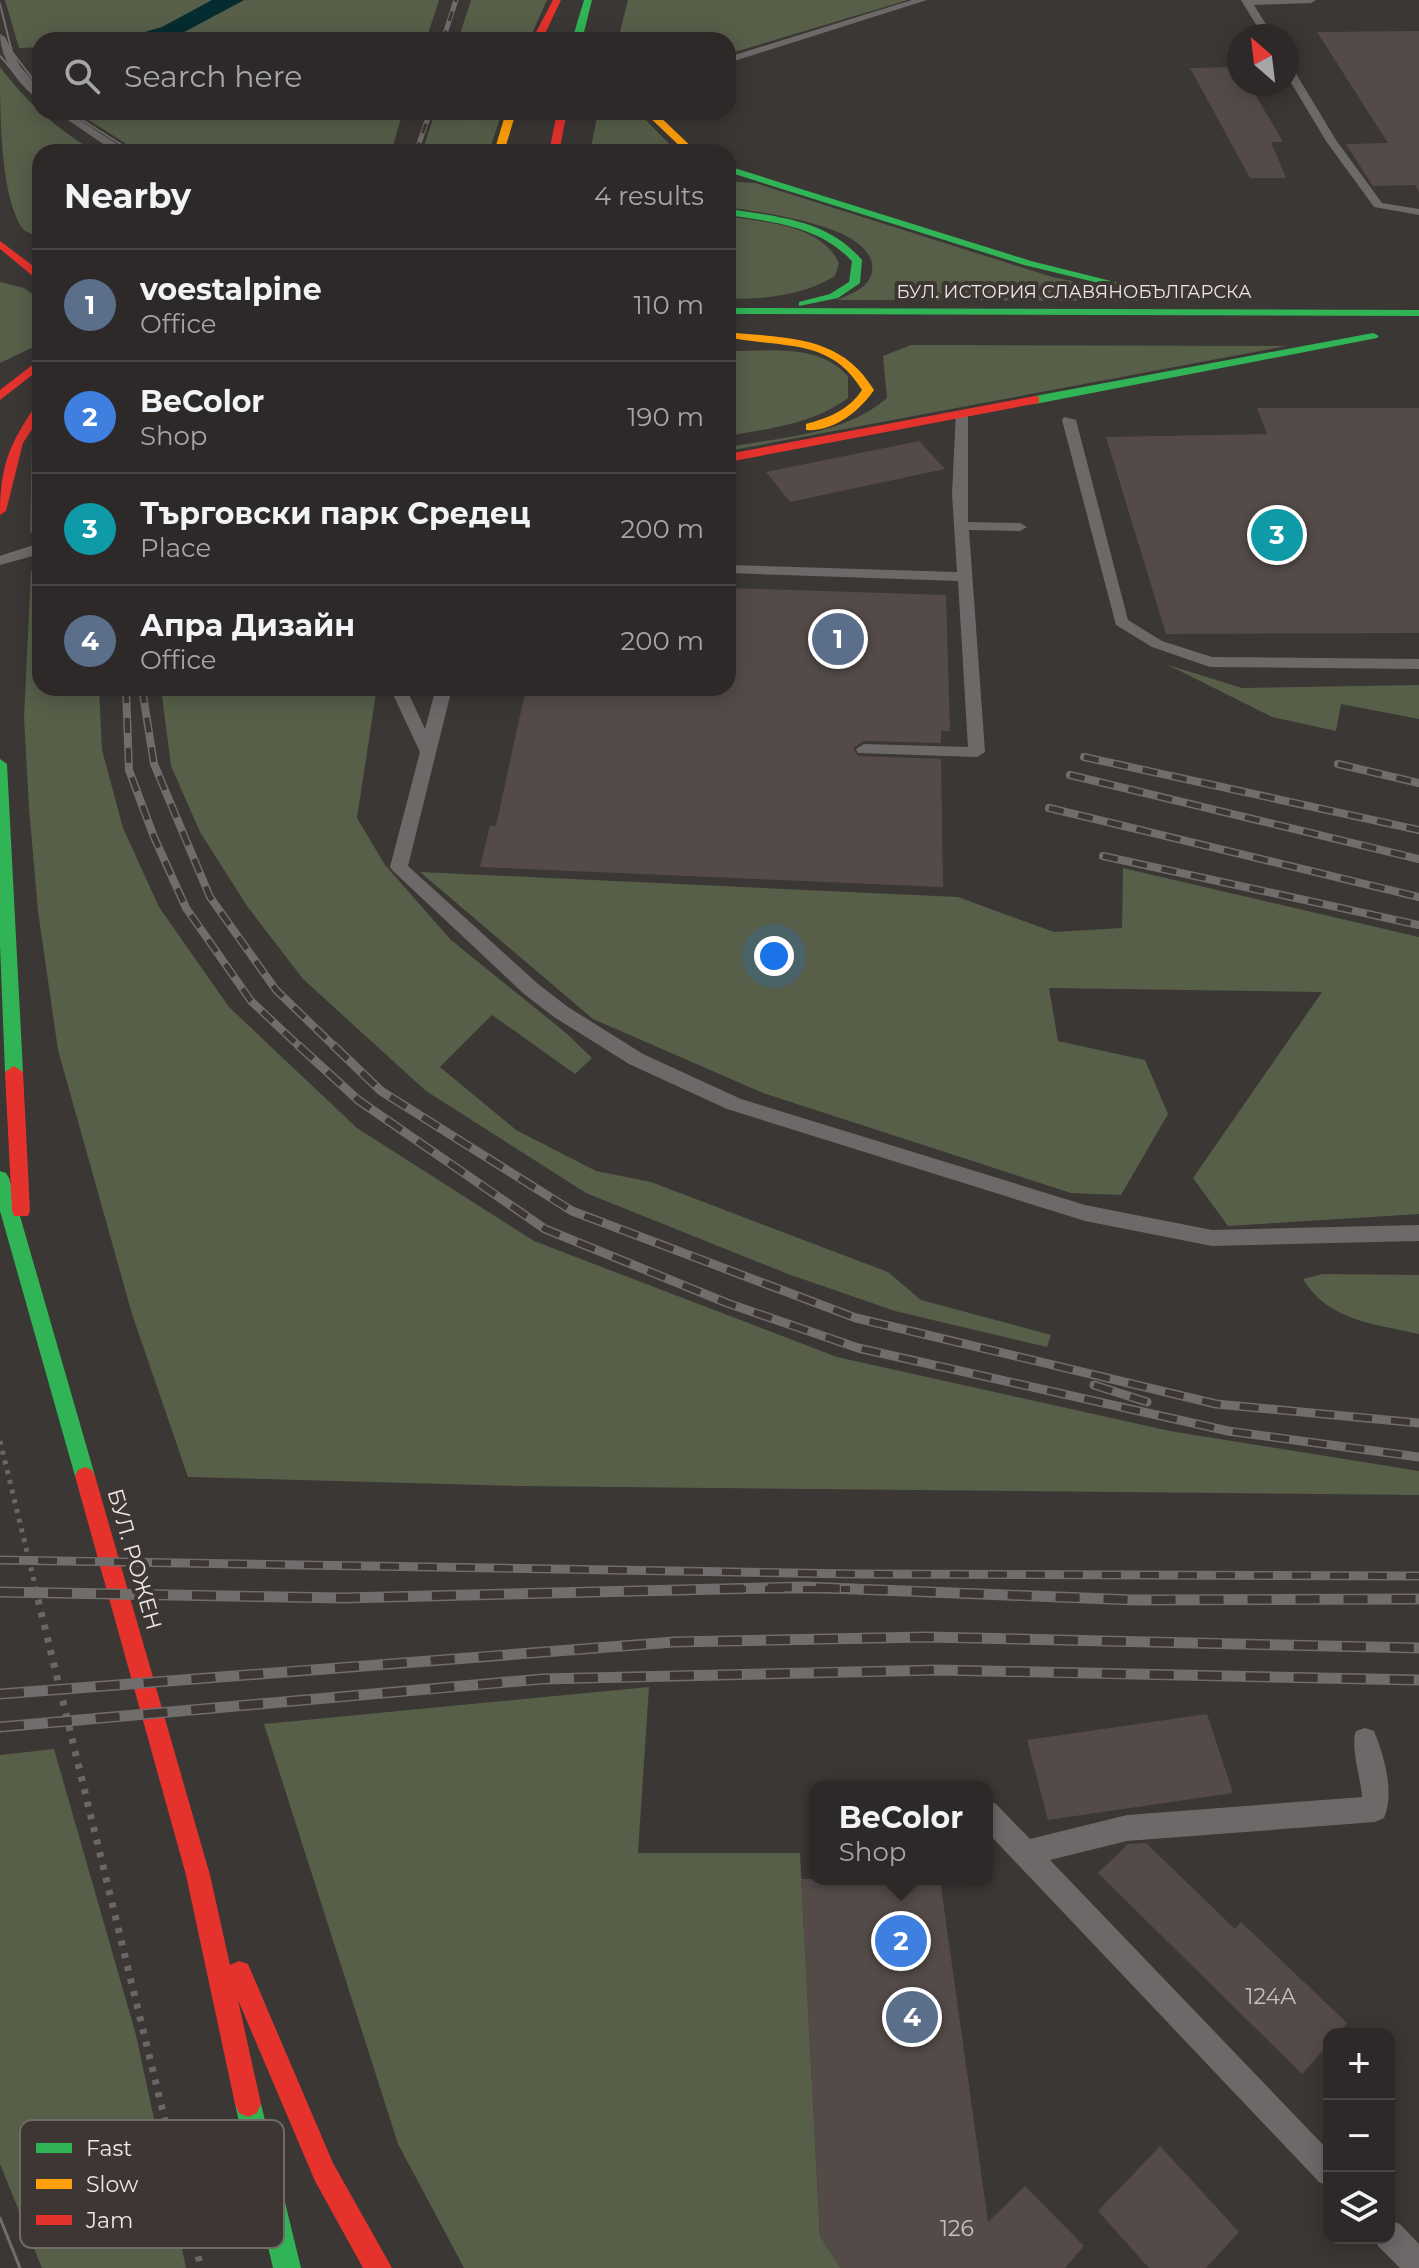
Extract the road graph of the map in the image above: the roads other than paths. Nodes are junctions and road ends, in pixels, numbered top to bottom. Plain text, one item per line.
1 (557, 0) edge
2 (588, 0) edge
3 (922, 0) edge
4 (1311, 0) edge
5 (1247, 1) edge
6 (1261, 24) edge
7 (541, 32) edge
8 (579, 32) edge
9 (0, 39) edge
10 (736, 58) edge
11 (32, 87) edge
12 (1299, 87) edge
13 (73, 120) edge
14 (509, 120) edge
15 (560, 120) edge
16 (658, 120) edge
17 (111, 144) edge
18 (501, 144) edge
19 (556, 144) edge
20 (683, 144) edge
21 (736, 172) edge
22 (749, 177) junction
23 (736, 178) edge
24 (1419, 212) edge
25 (736, 213) edge
26 (0, 244) edge
27 (0, 269) edge
28 (32, 269) edge
29 (32, 274) edge
30 (736, 311) edge
31 (754, 311) junction
32 (1253, 312) junction
33 (1419, 313) edge
34 (736, 336) edge
35 (832, 336) dead end
36 (1278, 336) dead end
37 (736, 337) edge
38 (32, 368) edge
39 (32, 371) edge
40 (0, 378) edge
41 (0, 396) edge
42 (961, 414) junction
43 (32, 417) edge
44 (1069, 420) dead end
45 (736, 440) edge
46 (736, 456) edge
47 (0, 511) edge
48 (962, 526) junction
49 (1020, 527) dead end
50 (32, 551) edge
51 (0, 561) edge
52 (736, 569) edge
53 (966, 577) junction
54 (1419, 664) edge
55 (402, 696) edge
56 (442, 696) edge
57 (864, 749) dead end
58 (428, 752) junction
59 (0, 764) edge
60 (0, 1178) edge
61 (0, 1216) edge
62 (1419, 1233) edge
63 (23, 1257) junction
64 (1365, 1740) dead end
65 (993, 1819) edge
66 (1025, 1853) junction
67 (198, 1875) junction
68 (253, 2120) edge
69 (1323, 2166) edge
70 (1395, 2241) edge
71 (282, 2248) edge
72 (1419, 2266) edge
73 (287, 2268) edge
74 (378, 2268) edge

1 - 7 main road
2 - 8 main road
3 - 10 lane
4 - 5 lane
5 - 6 lane
9 - 11 lane
12 - 24 lane
13 - 17 lane
14 - 18 main road
15 - 19 main road
16 - 20 main road
21 - 22 main road
22 - 23 main road
22 - 32 main road
25 - 31 main road
26 - 28 main road
27 - 29 main road
30 - 31 main road, БУЛ. ИСТОРИЯ СЛАВЯНОБЪЛГАРСКА
31 - 32 main road, БУЛ. ИСТОРИЯ СЛАВЯНОБЪЛГАРСКА
32 - 33 main road, БУЛ. ИСТОРИЯ СЛАВЯНОБЪЛГАРСКА
34 - 35 main road
36 - 42 main road
37 - 45 main road
38 - 40 main road
39 - 41 main road
42 - 46 main road
42 - 48 lane
43 - 47 main road
44 - 54 lane
48 - 49 lane
48 - 53 lane
50 - 51 lane
52 - 53 lane
53 - 57 lane
55 - 58 lane
56 - 58 lane
58 - 62 lane
59 - 63 main road, БУЛ. РОЖЕН
60 - 63 main road, БУЛ. РОЖЕН
61 - 63 main road, БУЛ. РОЖЕН
63 - 67 main road, БУЛ. РОЖЕН
64 - 66 lane
65 - 66 lane
66 - 69 lane
67 - 68 main road, БУЛ. РОЖЕН
67 - 74 main road, БУЛ. РОЖЕН
70 - 72 lane
71 - 73 main road, БУЛ. РОЖЕН

